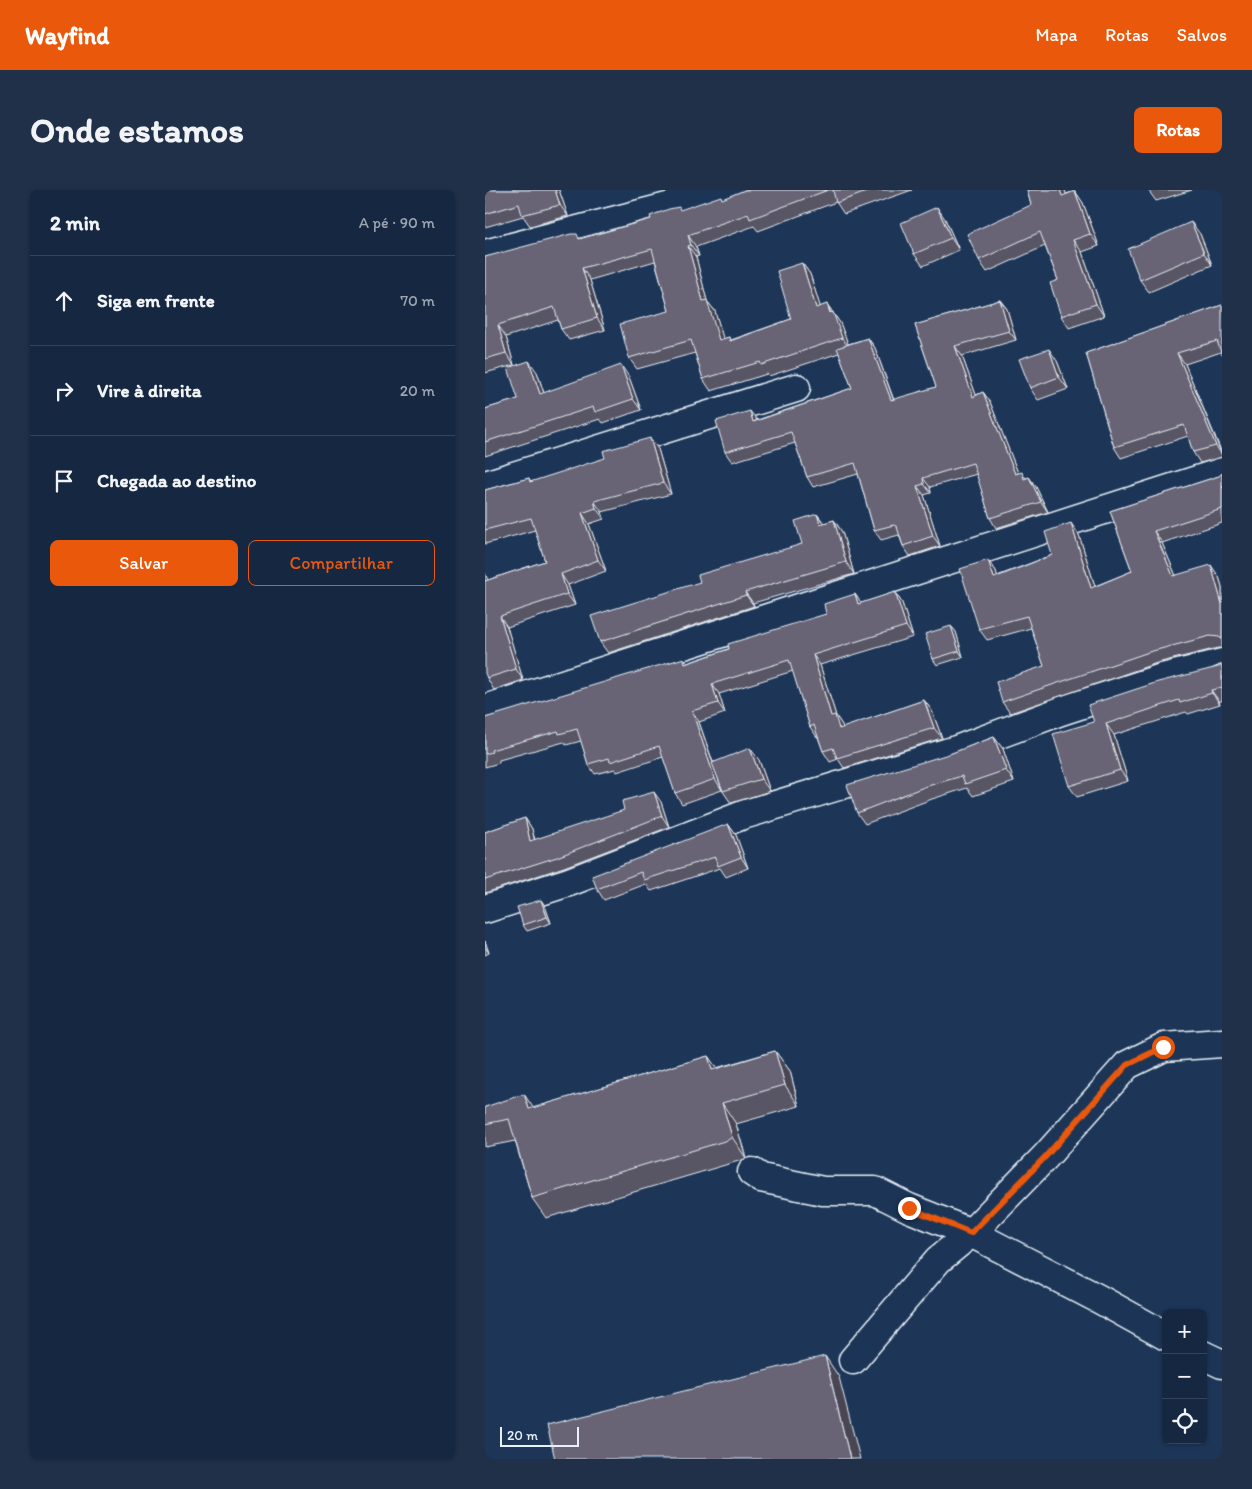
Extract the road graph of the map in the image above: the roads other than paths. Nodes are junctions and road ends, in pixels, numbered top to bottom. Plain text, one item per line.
1 (733, 190) edge
2 (485, 254) edge
3 (796, 388) dead end
4 (1222, 472) edge
5 (485, 485) edge
6 (1222, 663) edge
7 (485, 709) edge
8 (485, 910) edge
9 (1222, 1043) edge
10 (752, 1172) dead end
11 (971, 1233) junction
12 (1162, 1334) edge
13 (1207, 1357) edge
14 (853, 1360) dead end
15 (1222, 1364) edge

1 - 2 street
3 - 5 street
4 - 7 street
6 - 8 street
9 - 11 street
10 - 11 street
11 - 12 street
11 - 14 street
13 - 15 street

